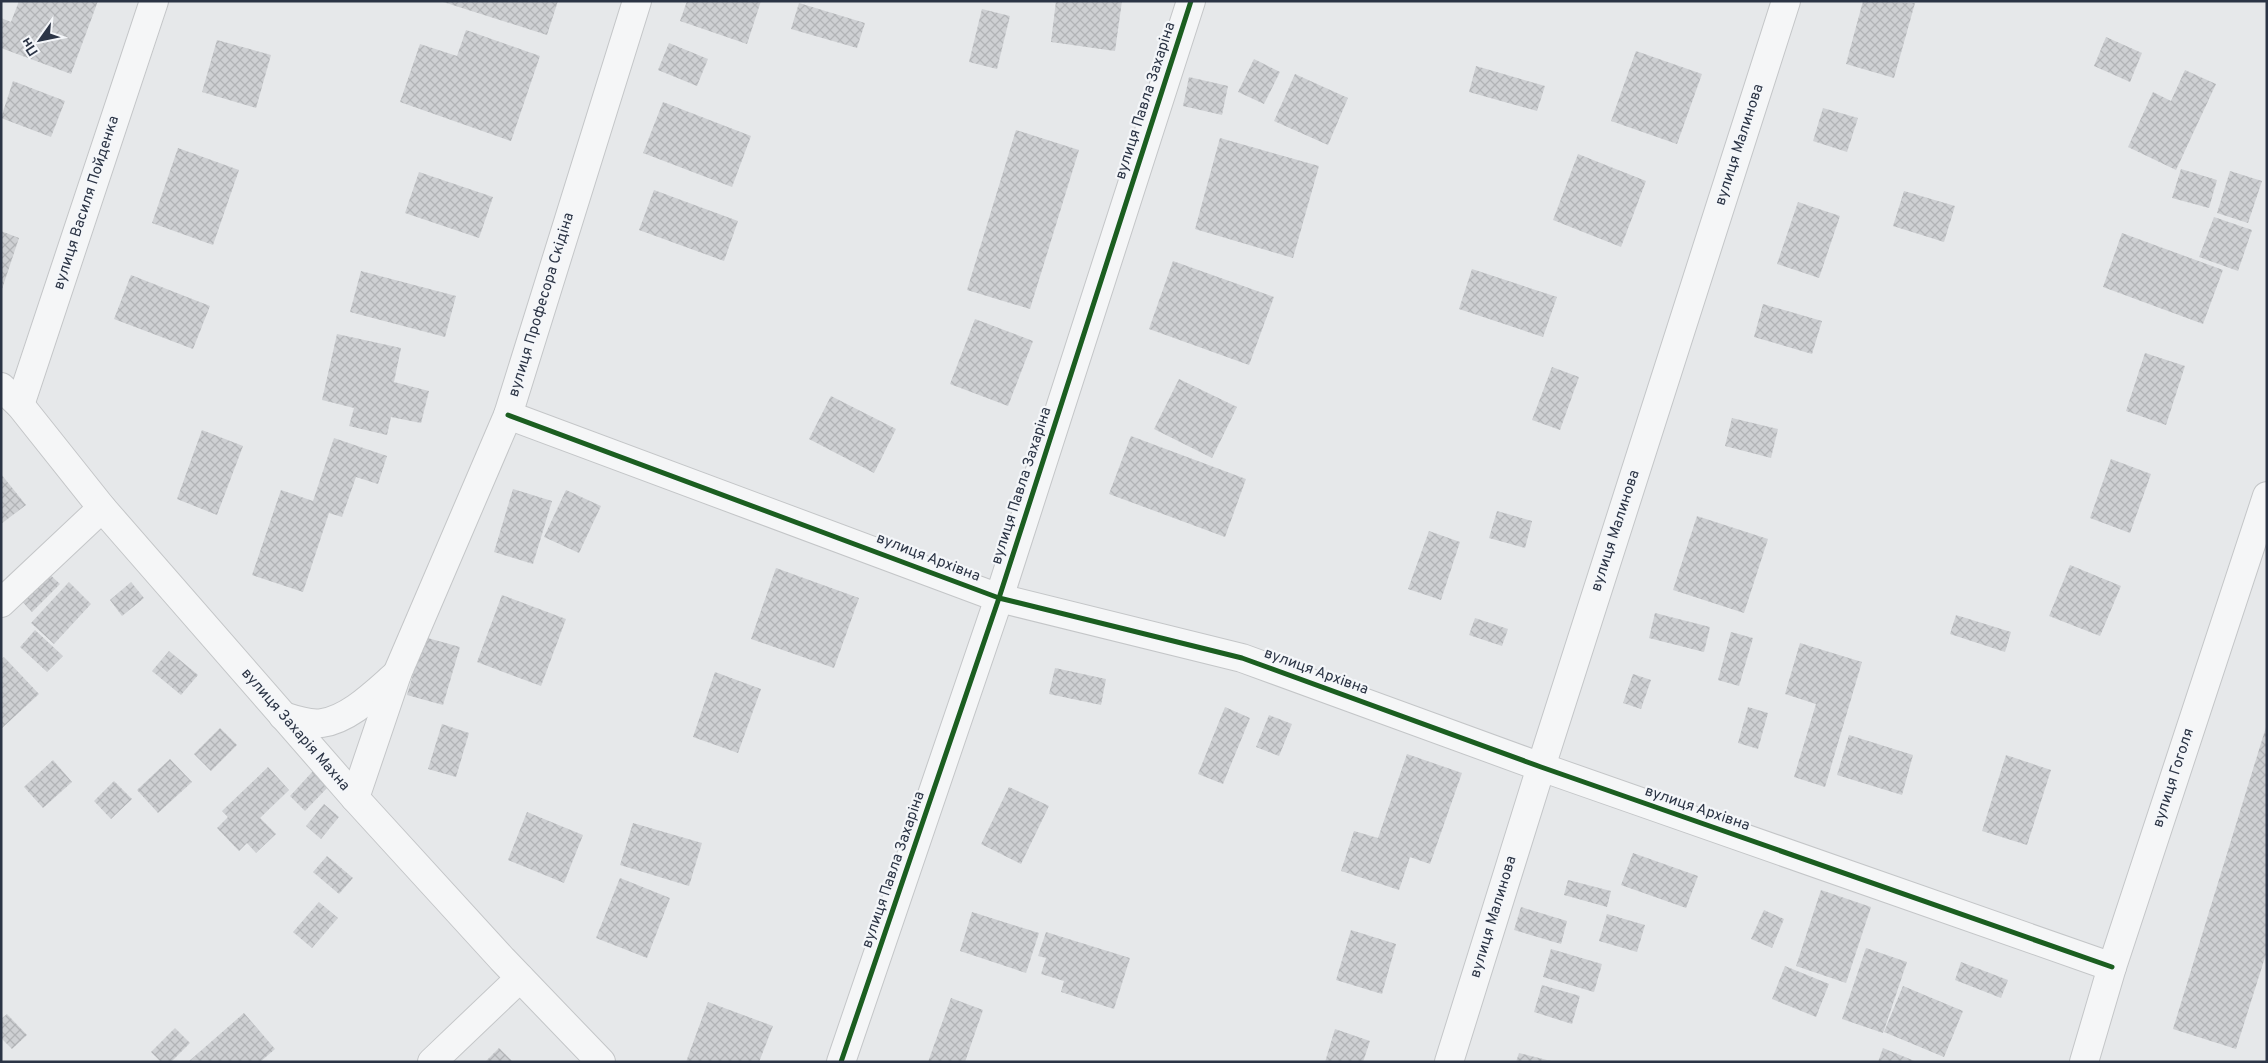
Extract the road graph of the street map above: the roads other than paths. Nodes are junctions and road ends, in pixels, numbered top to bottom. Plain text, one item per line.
1 (154, 1) edge
2 (638, 1) edge
3 (1191, 1) edge
4 (1786, 1) edge
5 (10, 396) edge
6 (508, 415) junction
7 (2267, 496) edge
8 (102, 508) junction
9 (1000, 598) junction
10 (1, 603) edge
11 (397, 674) junction
12 (283, 716) junction
13 (1541, 767) junction
14 (355, 798) junction
15 (2112, 967) junction
16 (520, 978) junction
17 (432, 1062) edge
18 (601, 1062) edge
19 (841, 1062) edge
20 (1449, 1062) edge
21 (2084, 1062) edge

1 - 5 street, вулиця Василя Пойденка
2 - 6 street, вулиця Професора Скідіна
3 - 9 street, вулиця Павла Захаріна
4 - 13 street, вулиця Малинова
5 - 8 street, вулиця Захарія Махна
6 - 9 street, вулиця Архівна
6 - 11 street, вулиця Професора Скідіна
7 - 15 street, вулиця Гоголя
8 - 10 street
8 - 12 street, вулиця Захарія Махна
9 - 13 street, вулиця Архівна
9 - 19 street, вулиця Павла Захаріна
11 - 12 street
11 - 14 street, вулиця Професора Скідіна
12 - 14 street, вулиця Захарія Махна
13 - 15 street, вулиця Архівна
13 - 20 street, вулиця Малинова
14 - 16 street, вулиця Захарія Махна
15 - 21 street, вулиця Гоголя
16 - 17 street
16 - 18 street, вулиця Захарія Махна

